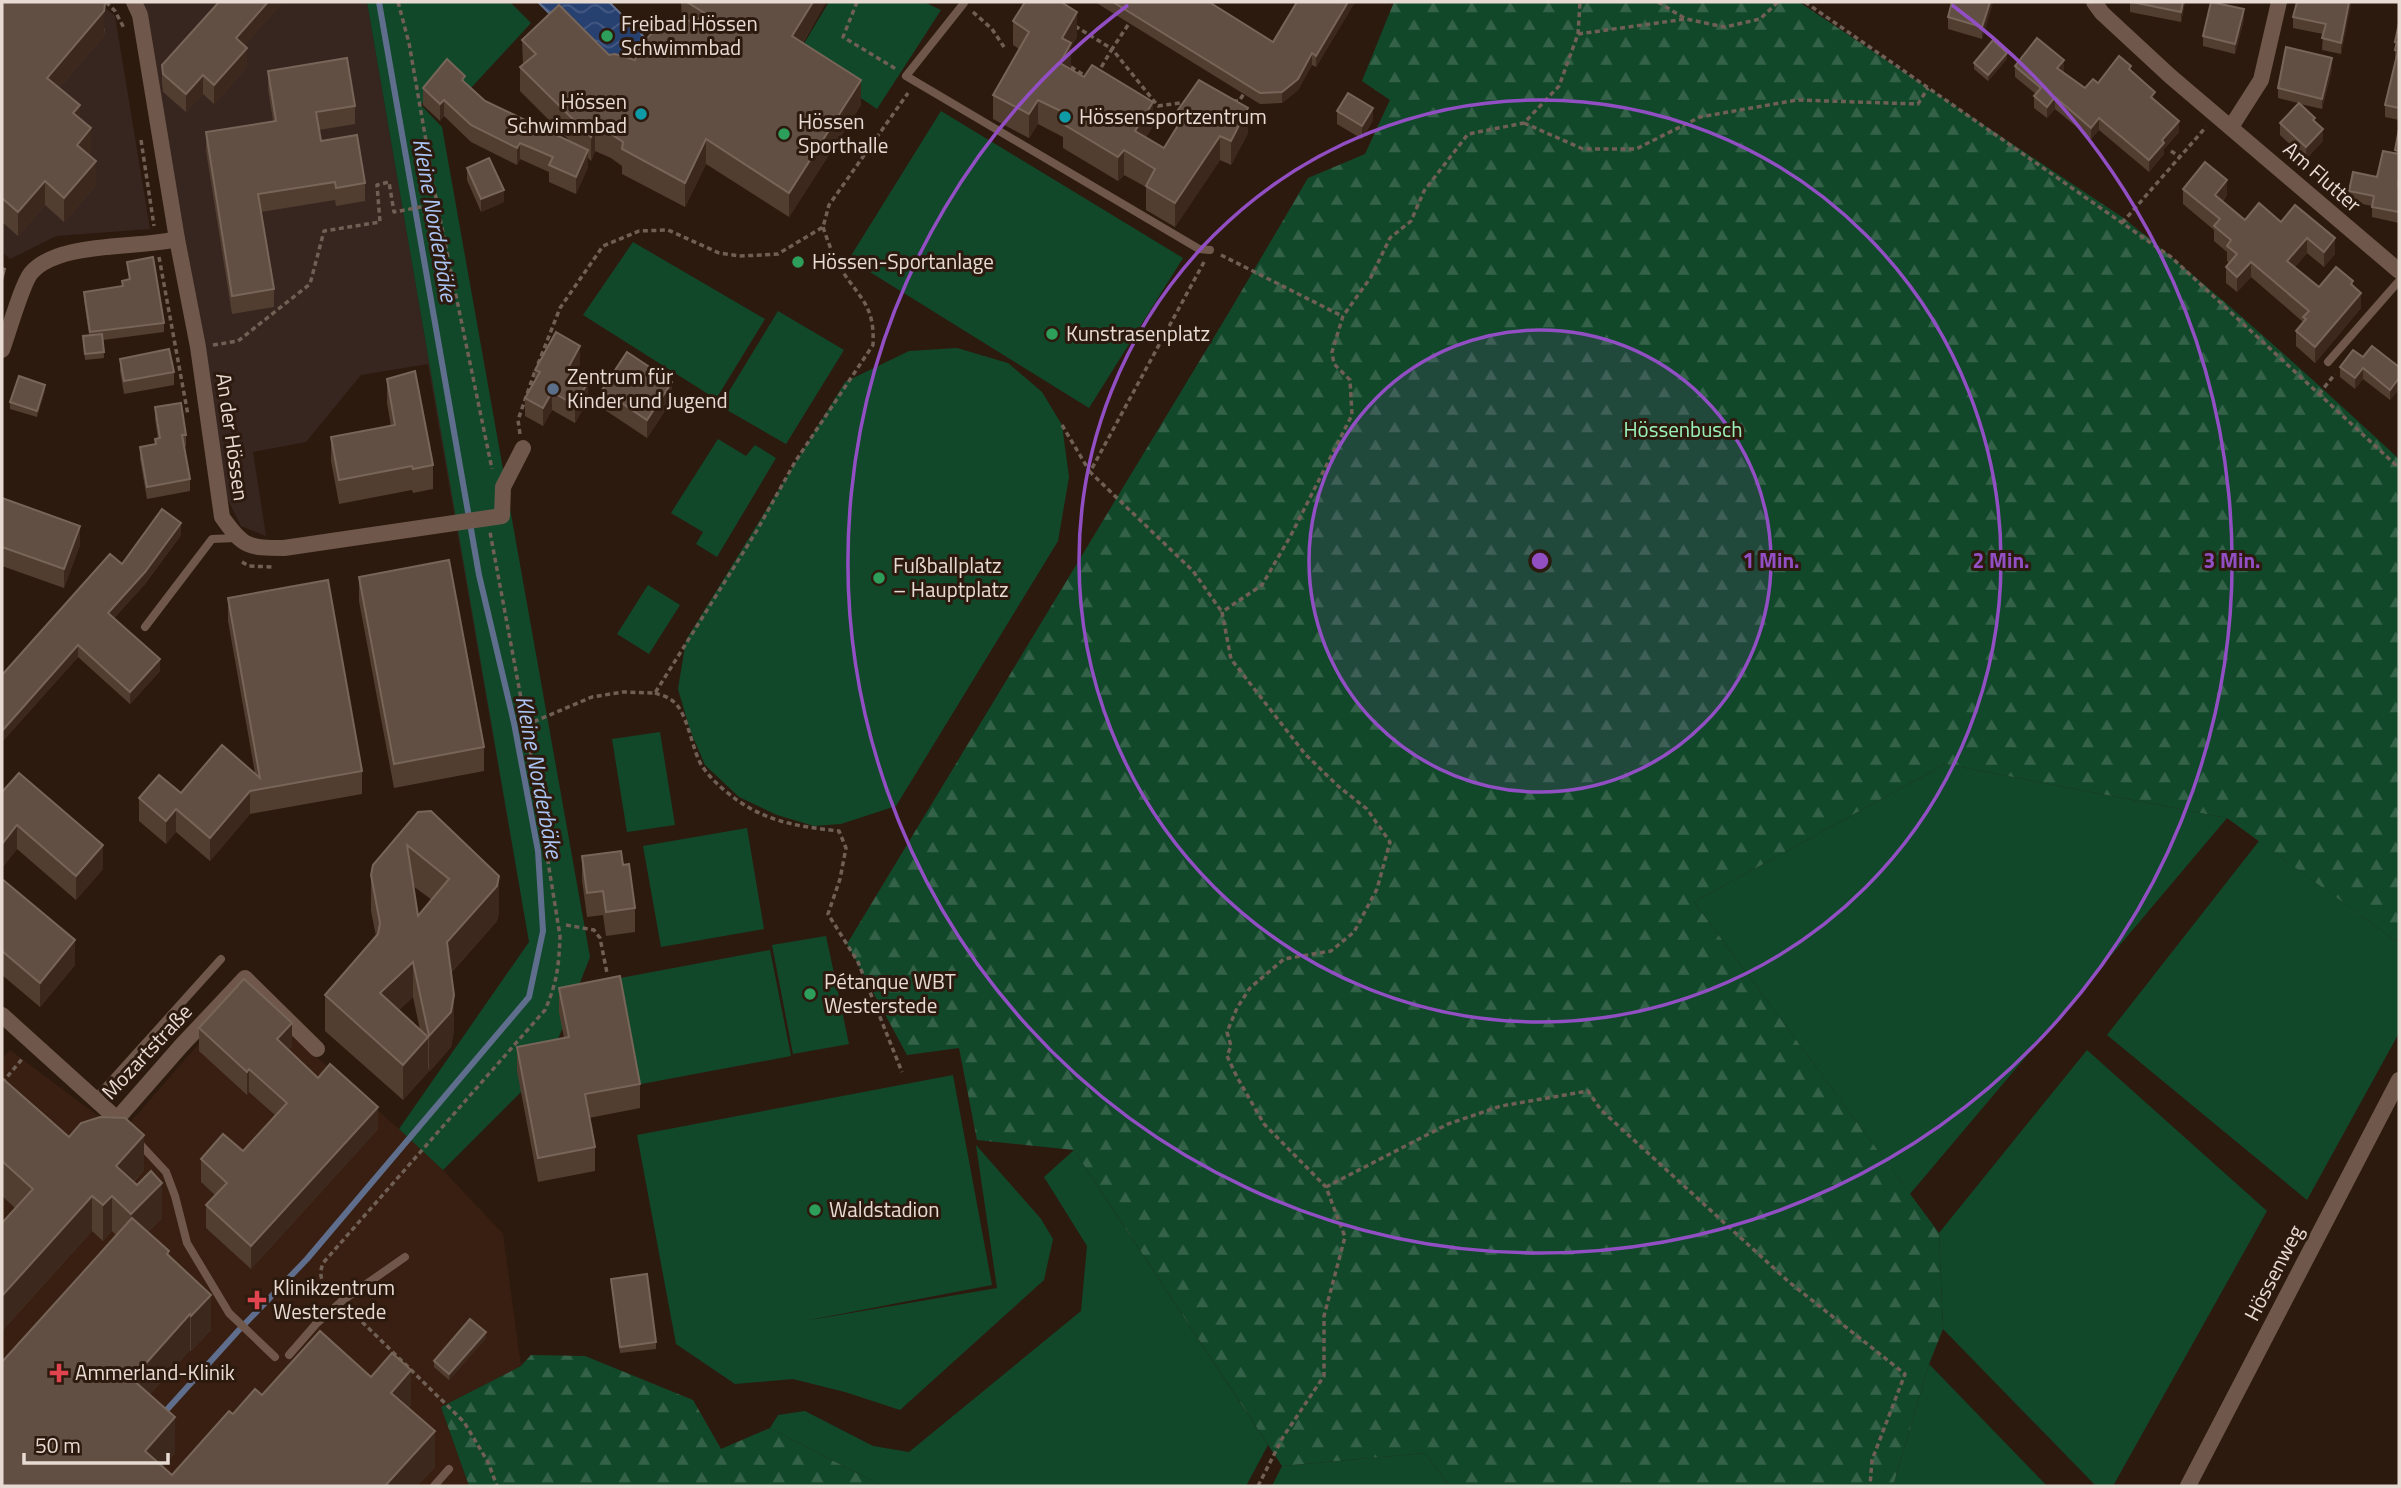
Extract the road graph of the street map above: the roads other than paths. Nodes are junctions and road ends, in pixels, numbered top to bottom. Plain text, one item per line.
1 (134, 2) edge
2 (963, 2) edge
3 (2094, 2) edge
4 (2279, 2) edge
5 (2231, 127) junction
6 (177, 239) junction
7 (1210, 250) road end
8 (2399, 271) edge
9 (2399, 281) edge
10 (2, 350) edge
11 (2328, 362) dead end
12 (523, 448) road end
13 (237, 538) junction
14 (145, 627) dead end
15 (221, 959) dead end
16 (2, 1015) edge
17 (317, 1049) dead end
18 (2399, 1080) edge
19 (95, 1099) junction
20 (132, 1136) edge
21 (405, 1257) dead end
22 (289, 1355) dead end
23 (275, 1357) dead end
24 (449, 1469) dead end
25 (434, 1486) edge
26 (2188, 1486) edge

1 - 6 street, An der Hössen
2 - 7 lane
3 - 5 street, Am Flutter
4 - 5 street
5 - 8 street, Am Flutter
6 - 10 street
6 - 13 street, An der Hössen
9 - 11 lane
12 - 13 street
13 - 14 lane
15 - 19 lane
16 - 19 street, Mozartstraße
17 - 19 street, Mozartstraße
18 - 26 street, Hössenweg
20 - 23 lane
21 - 22 lane
24 - 25 lane

